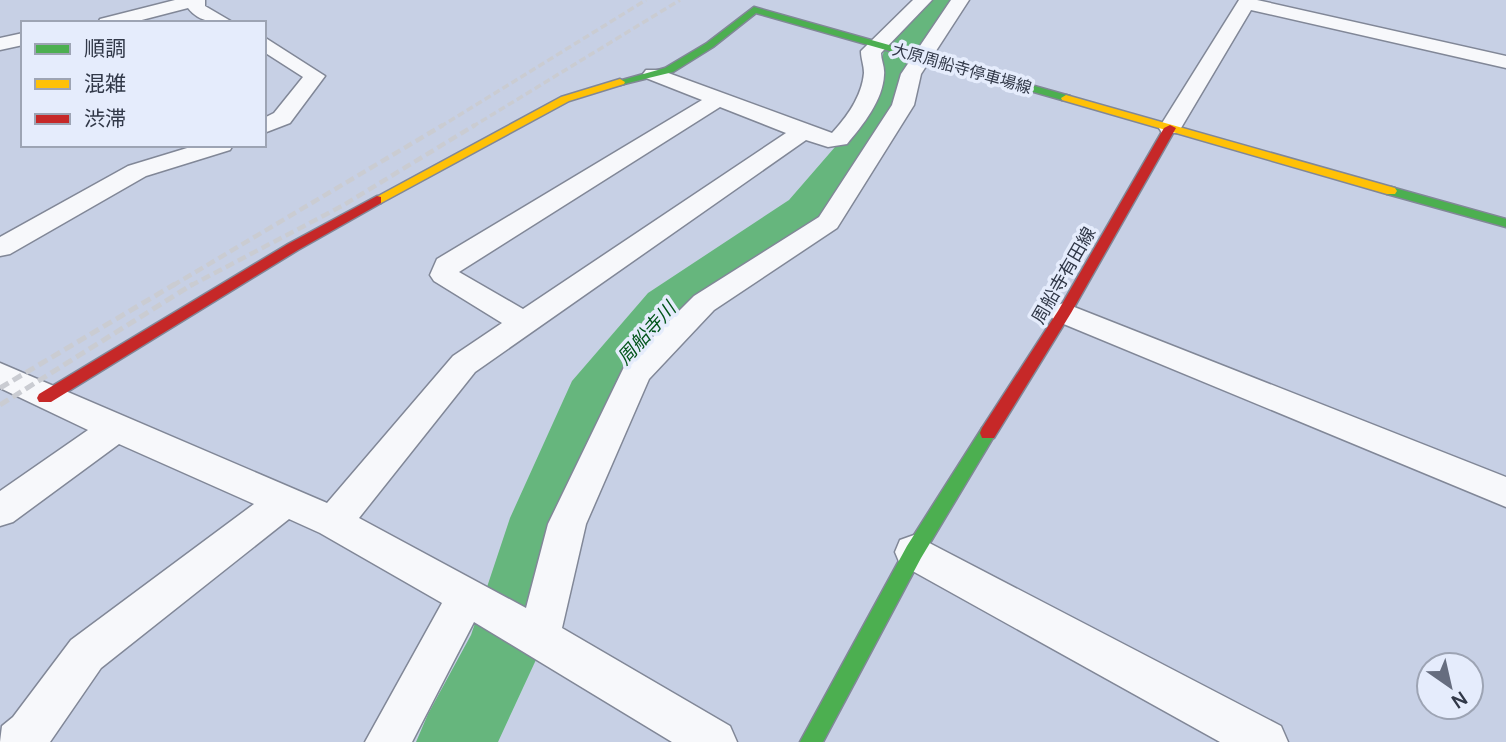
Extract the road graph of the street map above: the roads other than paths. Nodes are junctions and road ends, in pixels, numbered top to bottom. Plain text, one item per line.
1 (923, 0) edge
2 (960, 0) edge
3 (194, 1) edge
4 (1247, 2) edge
5 (115, 21) edge
6 (221, 21) edge
7 (21, 39) edge
8 (0, 44) edge
9 (266, 44) edge
10 (880, 45) junction
11 (916, 55) junction
12 (1506, 62) edge
13 (653, 74) junction
14 (719, 99) junction
15 (266, 125) edge
16 (1170, 128) junction
17 (803, 132) junction
18 (215, 147) edge
19 (1506, 223) edge
20 (0, 248) edge
21 (1064, 313) junction
22 (523, 323) junction
23 (0, 374) edge
24 (45, 398) junction
25 (115, 429) junction
26 (1506, 492) edge
27 (284, 502) junction
28 (0, 511) edge
29 (333, 522) junction
30 (914, 552) junction
31 (475, 603) junction
32 (540, 637) junction
33 (18, 742) edge
34 (388, 742) edge
35 (714, 742) edge
36 (811, 742) edge
37 (1265, 742) edge

1 - 10 street
2 - 11 street
3 - 5 street
3 - 6 street
4 - 12 street
4 - 16 street
7 - 8 street
9 - 15 street
10 - 11 main road, 大原周船寺停車場線
10 - 13 main road, 大原周船寺停車場線
10 - 17 street
11 - 16 main road, 大原周船寺停車場線
11 - 32 street
13 - 14 street
13 - 24 main road
14 - 17 street
14 - 22 street
16 - 19 main road
16 - 21 main road, 周船寺有田線
17 - 22 street
18 - 20 street
21 - 26 street
21 - 30 main road, 周船寺有田線
22 - 29 street
23 - 24 street
24 - 25 street
25 - 27 street
25 - 28 street
27 - 29 street
27 - 33 street
29 - 31 street
30 - 36 main road, 周船寺有田線
30 - 37 street
31 - 32 street
31 - 34 street
32 - 35 street

